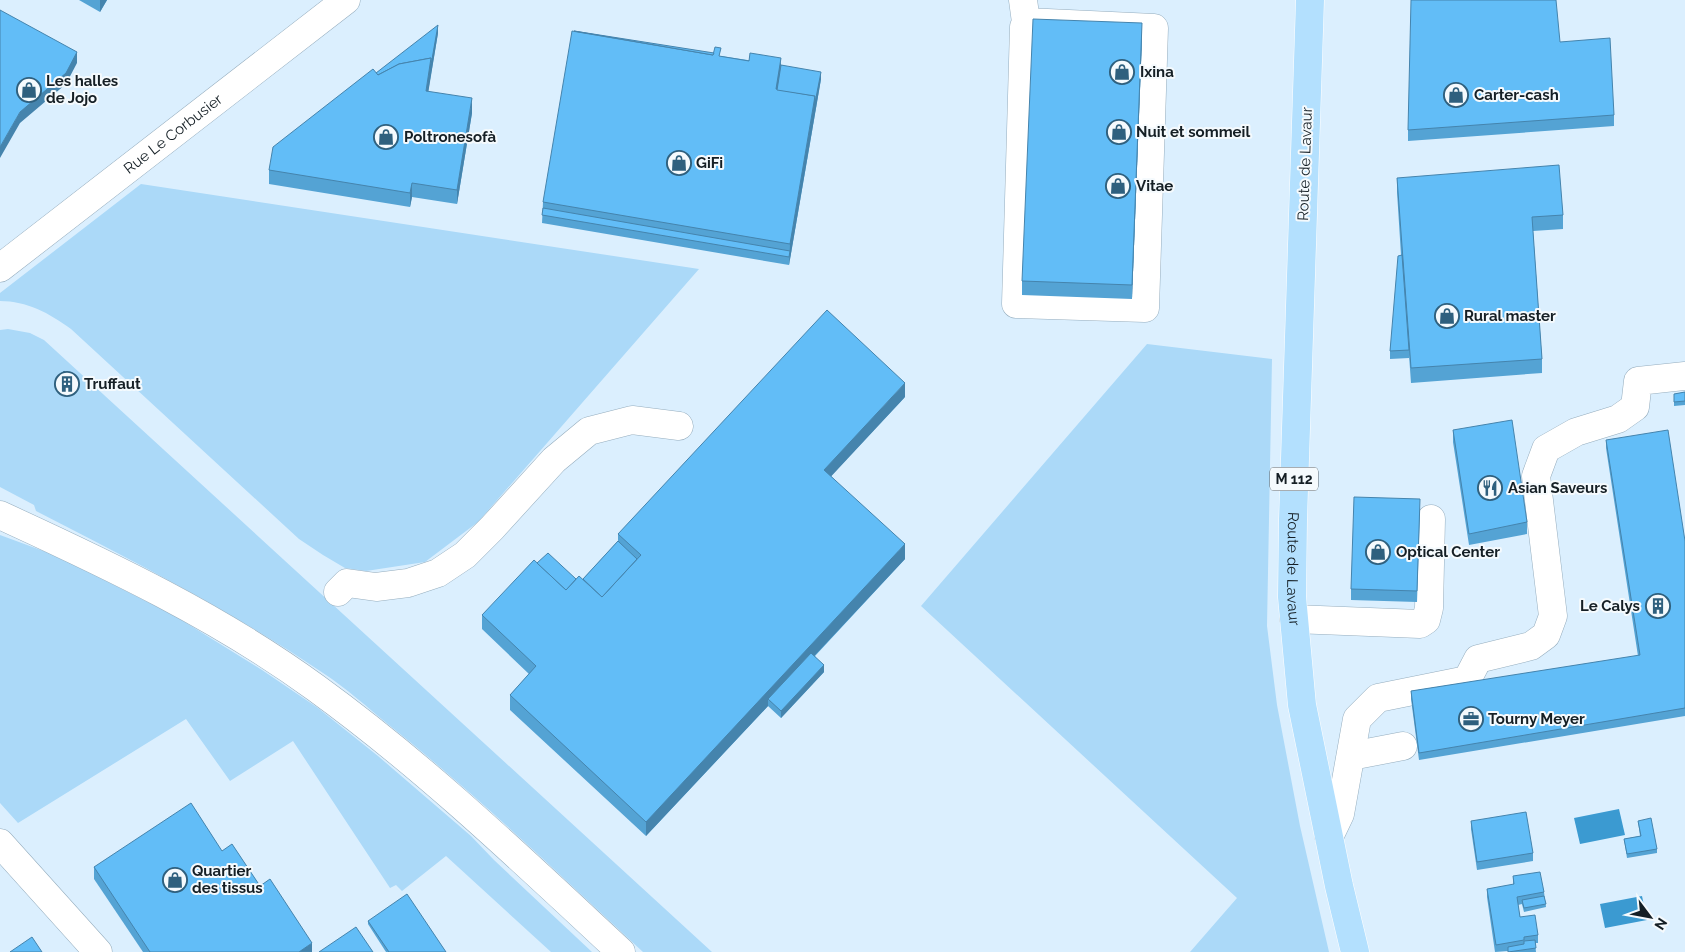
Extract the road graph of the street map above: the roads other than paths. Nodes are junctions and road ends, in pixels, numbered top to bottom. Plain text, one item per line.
1 (346, 0) edge
2 (1002, 0) edge
3 (1310, 0) edge
4 (1021, 7) edge
5 (0, 268) edge
6 (1685, 376) edge
7 (679, 426) dead end
8 (0, 514) edge
9 (1431, 519) dead end
10 (338, 592) dead end
11 (1294, 619) junction
12 (1403, 746) dead end
13 (1351, 756) junction
14 (1329, 837) junction
15 (0, 843) edge
16 (98, 952) edge
17 (621, 952) edge
18 (1355, 952) edge

1 - 5 street, Rue Le Corbusier
2 - 4 street
3 - 11 main road, Route de Lavaur / M 112
4 - 4 street
6 - 13 street
7 - 10 street
8 - 17 street
9 - 11 street
11 - 14 main road, Route de Lavaur / M 112
12 - 13 street
13 - 14 street
14 - 18 main road, Route de Lavaur / M 112
15 - 16 street

